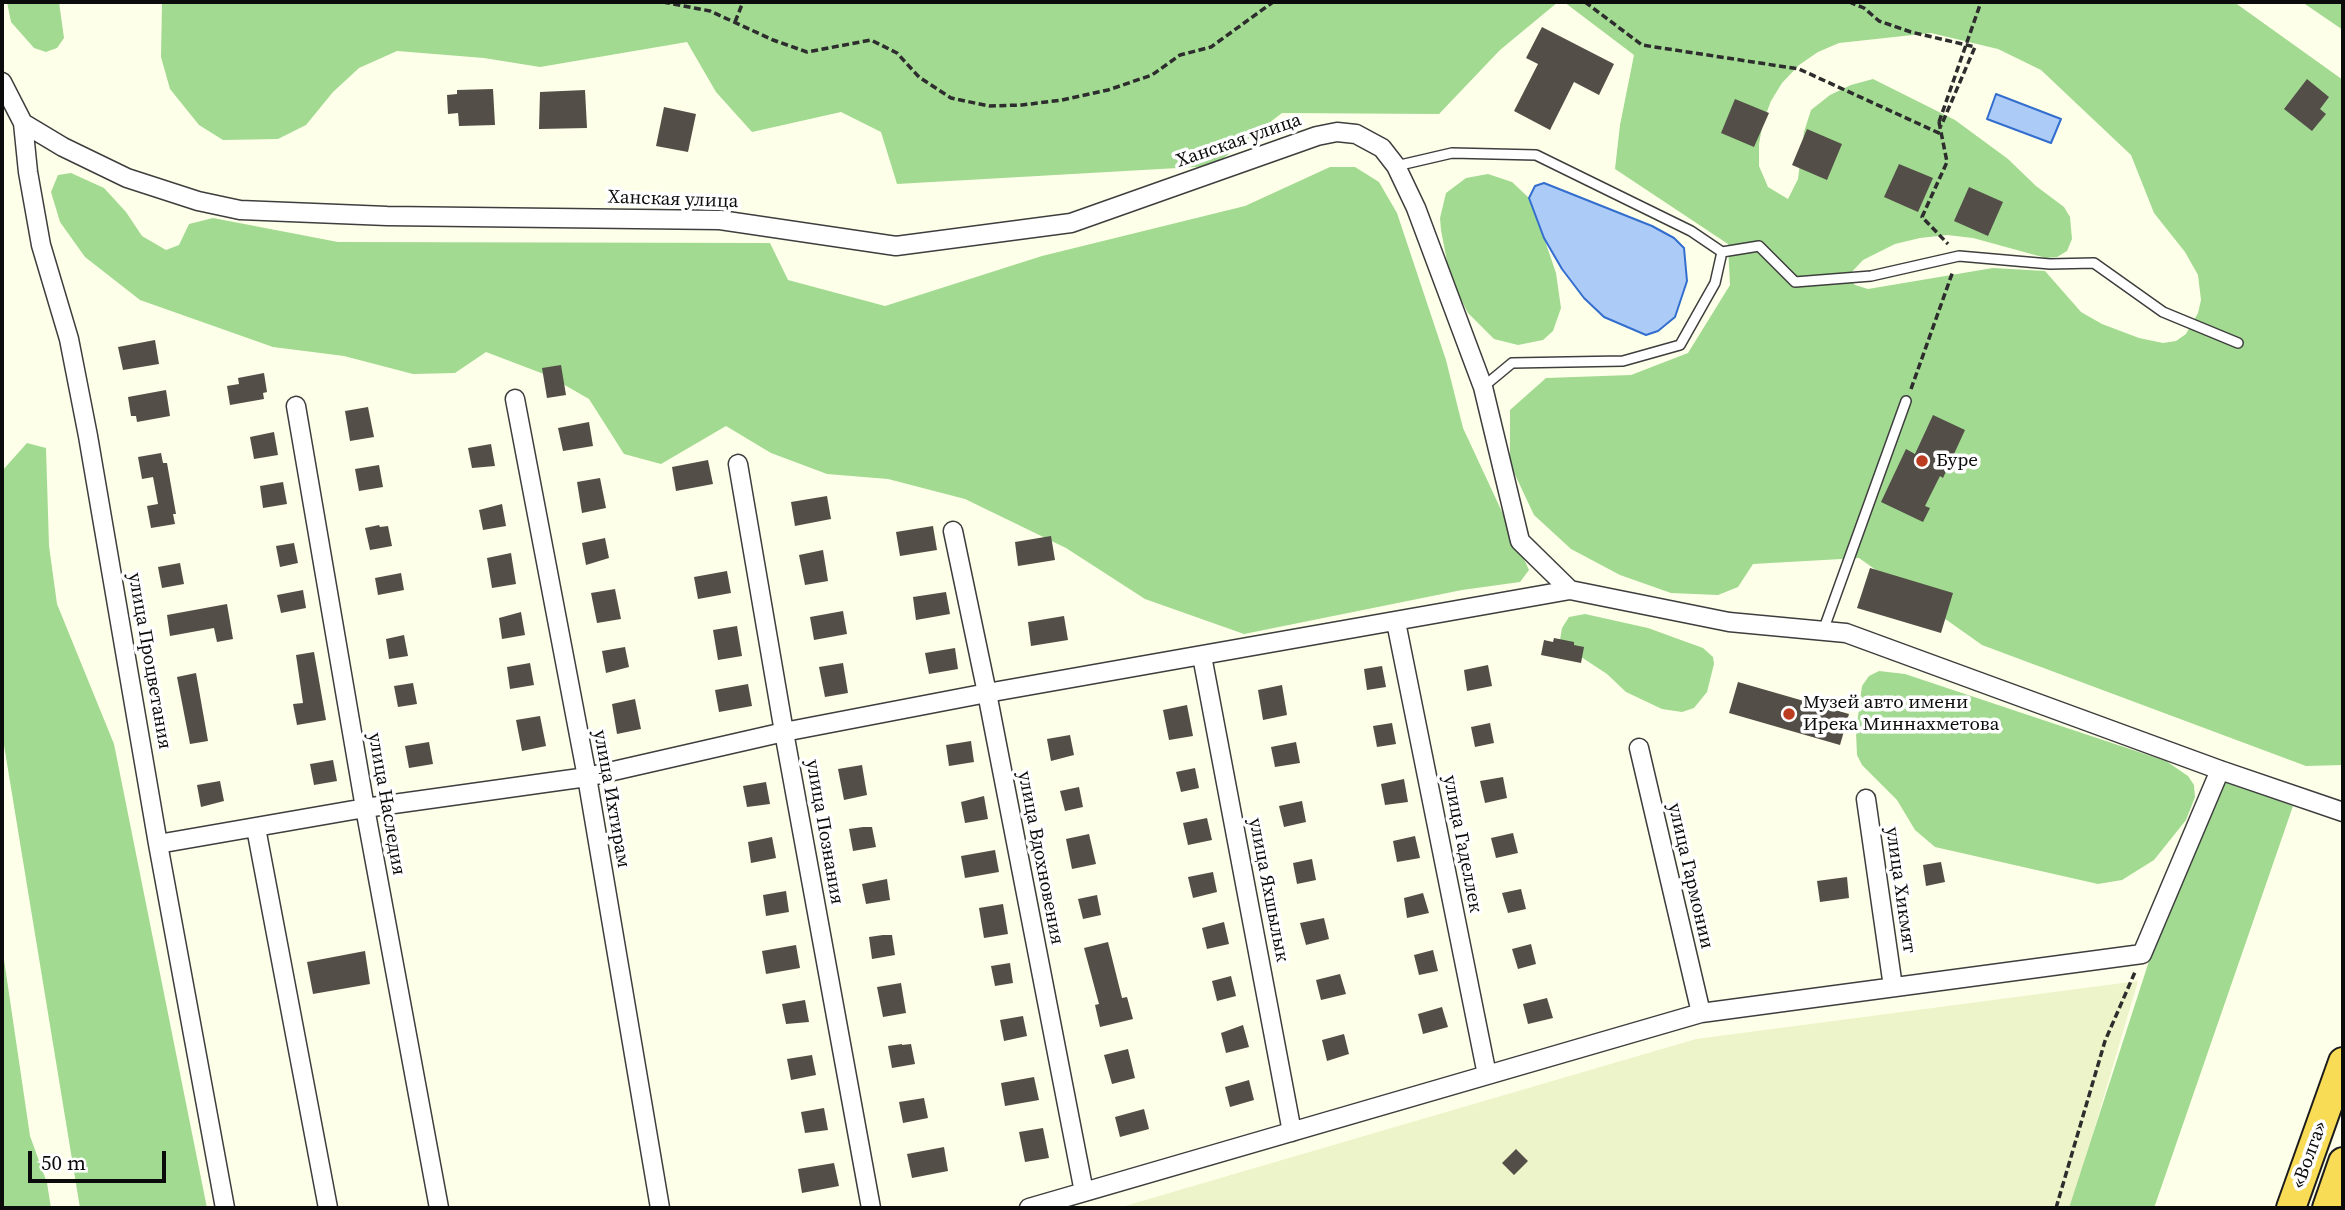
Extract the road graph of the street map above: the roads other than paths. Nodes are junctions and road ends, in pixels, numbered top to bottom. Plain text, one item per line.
1 (2, 82) edge
2 (23, 124) junction
3 (1396, 166) junction
4 (1722, 252) junction
5 (2238, 342) dead end
6 (1483, 387) junction
7 (515, 399) dead end
8 (1906, 401) road end
9 (296, 406) dead end
10 (738, 464) dead end
11 (953, 531) dead end
12 (1570, 590) junction
13 (1396, 622) junction
14 (1823, 631) junction
15 (1202, 656) junction
16 (987, 693) junction
17 (784, 732) junction
18 (1639, 748) dead end
19 (2220, 770) junction
20 (587, 777) junction
21 (1866, 799) dead end
22 (365, 808) junction
23 (2343, 813) edge
24 (256, 828) junction
25 (158, 844) junction
26 (1893, 987) junction
27 (1701, 1013) junction
28 (2343, 1062) edge
29 (1487, 1075) junction
30 (1293, 1132) junction
31 (2343, 1162) edge
32 (1084, 1192) junction
33 (225, 1208) edge
34 (328, 1208) edge
35 (439, 1208) edge
36 (660, 1208) edge
37 (871, 1208) edge
38 (1029, 1208) edge
39 (2291, 1208) edge
40 (2328, 1208) edge

1 - 2 street
2 - 3 street, Ханская улица
2 - 25 street, улица Процветания
3 - 4 lane
3 - 6 street, Ханская улица
4 - 5 lane
4 - 6 lane
6 - 12 street, Ханская улица
7 - 20 street, улица Ихтирам
8 - 14 lane
9 - 22 street, улица Наследия
10 - 17 street, улица Познания
11 - 16 street, улица Вдохновения
12 - 13 street
12 - 14 street
13 - 15 street
13 - 29 street, улица Гаделлек
14 - 19 street
15 - 16 street
15 - 30 street, улица Яхшылык
16 - 17 street
16 - 32 street, улица Вдохновения
17 - 20 street
17 - 37 street, улица Познания
18 - 27 street, улица Гармонии
19 - 23 street
19 - 26 street
20 - 22 street
20 - 36 street, улица Ихтирам
21 - 26 street, улица Хикмят
22 - 24 street
22 - 35 street, улица Наследия
24 - 25 street
24 - 34 street
25 - 33 street, улица Процветания
26 - 27 street
27 - 29 street
28 - 39 highway, «Волга»
29 - 30 street
30 - 32 street
31 - 40 highway, «Волга»
32 - 38 street

